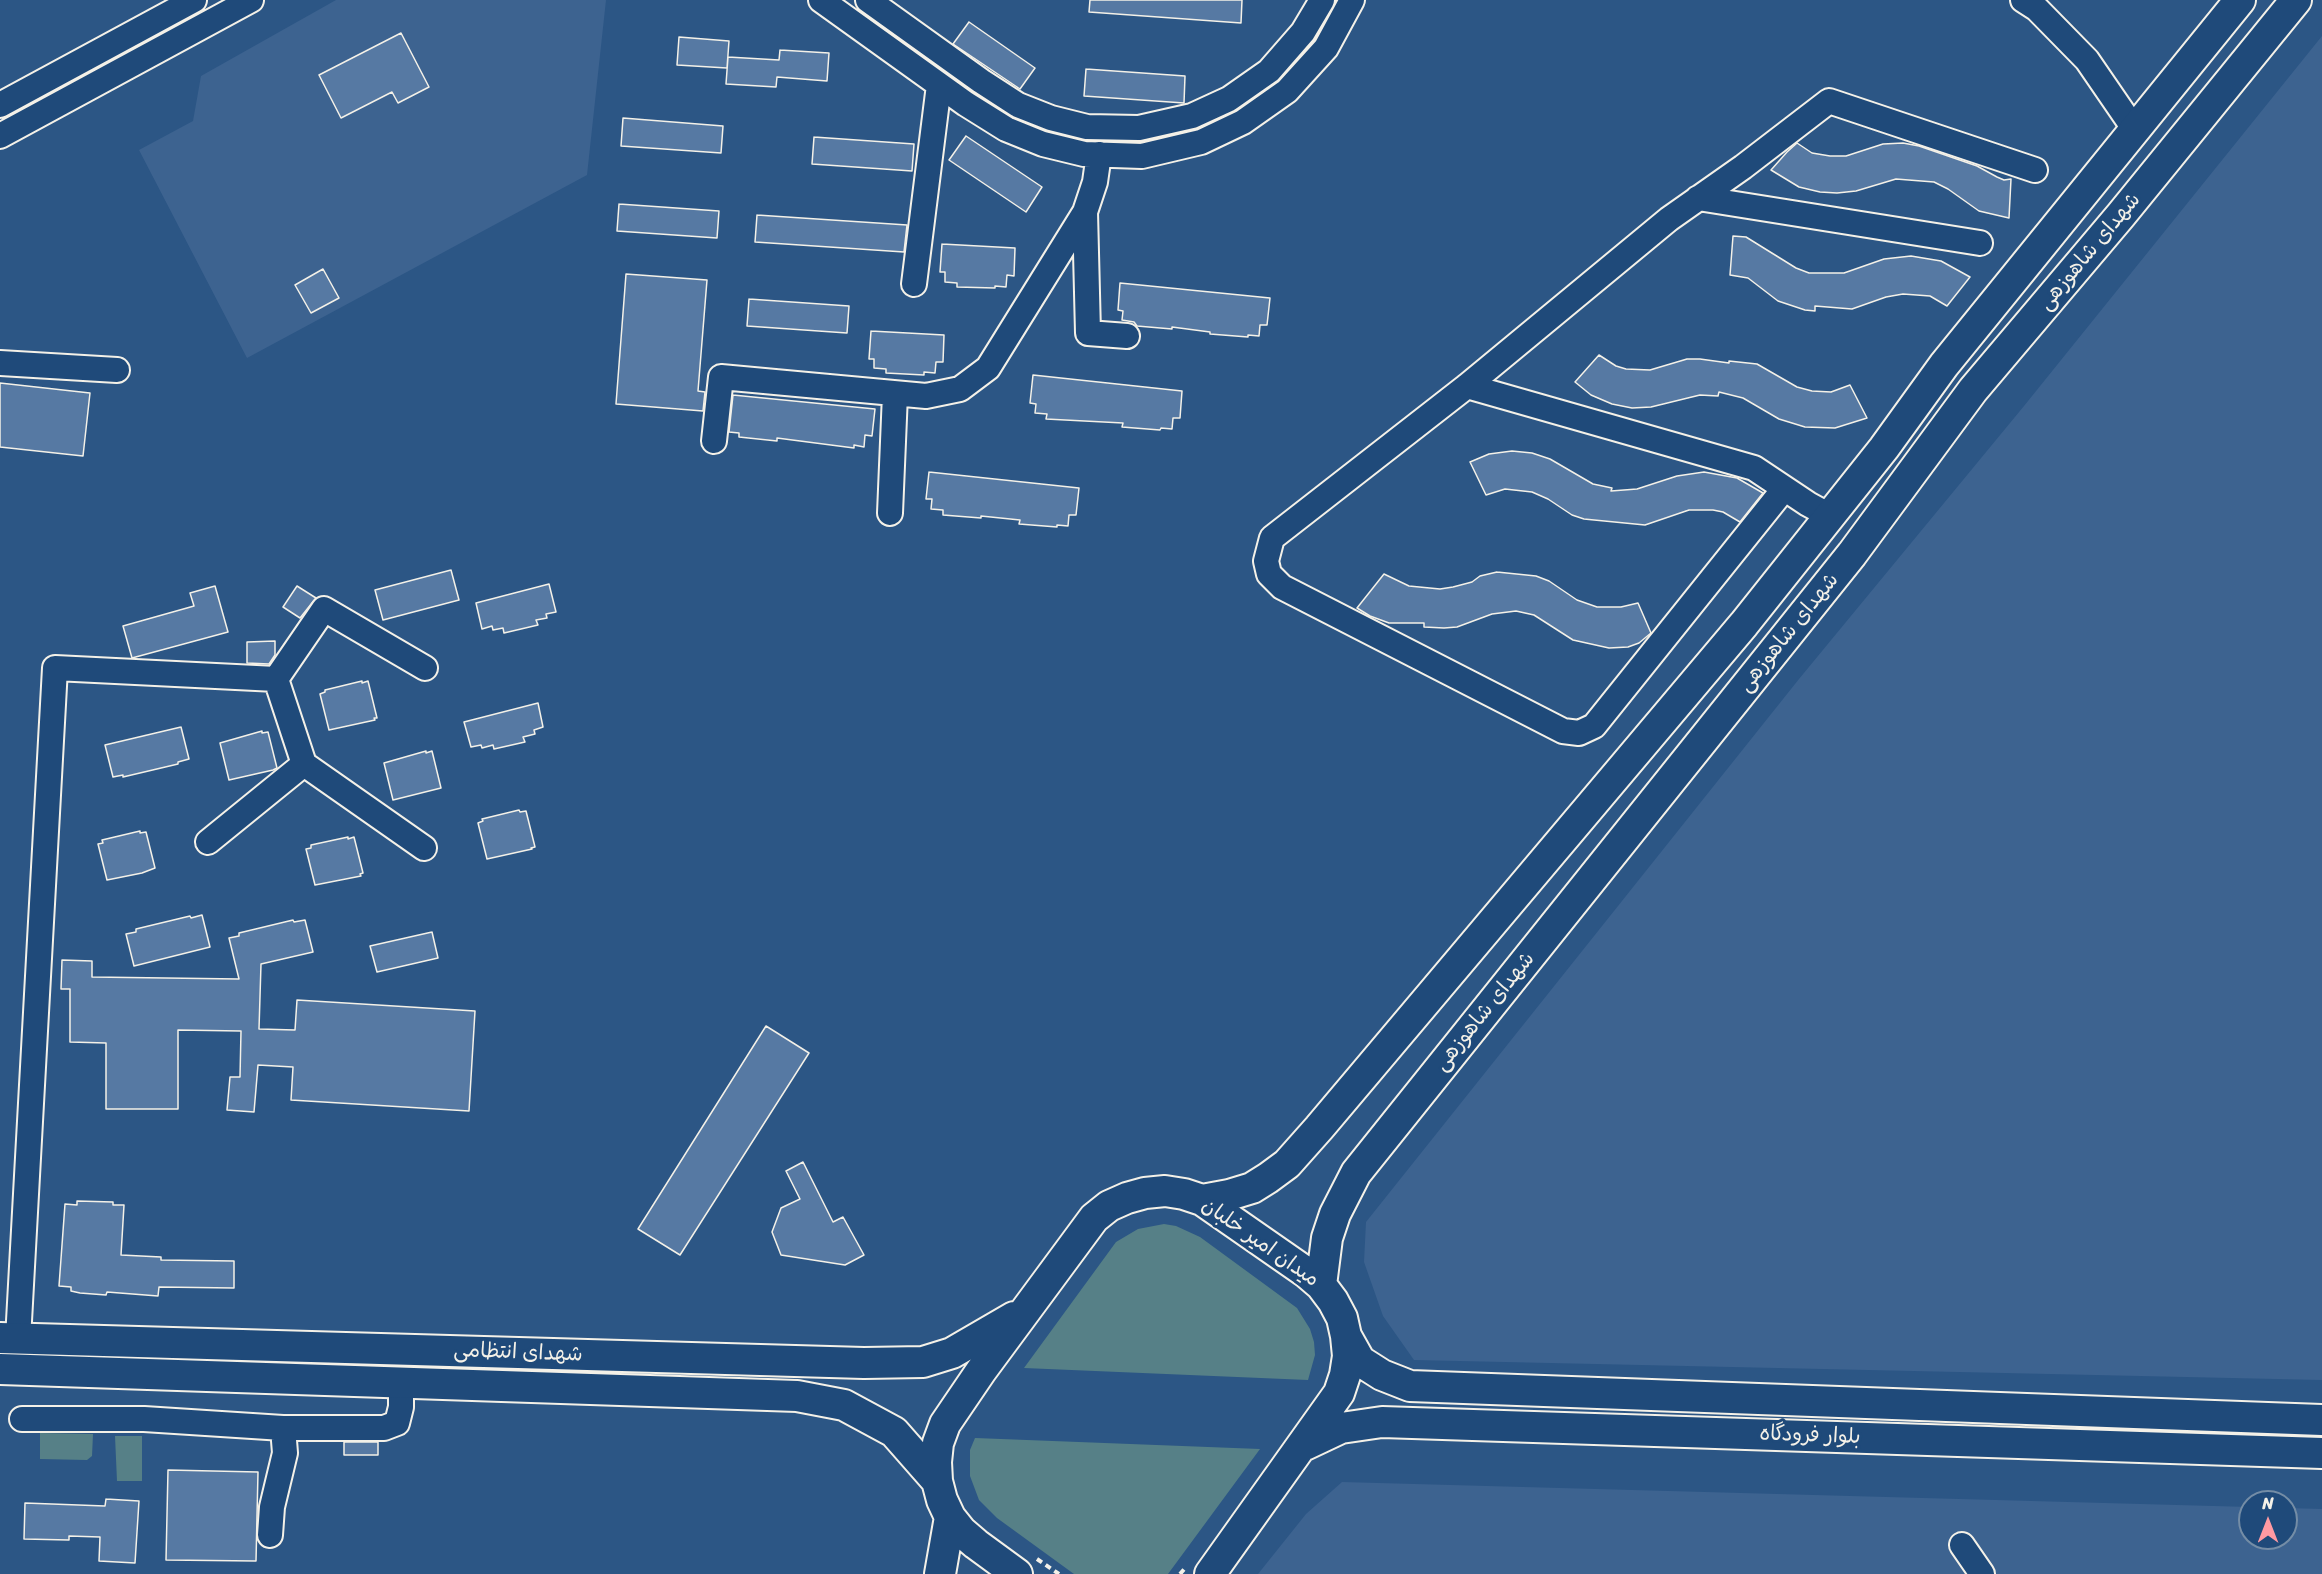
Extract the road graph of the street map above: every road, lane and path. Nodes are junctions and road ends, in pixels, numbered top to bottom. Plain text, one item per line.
1 (194, 0) edge
2 (251, 0) edge
3 (821, 0) edge
4 (867, 0) edge
5 (2023, 0) edge
6 (2240, 0) edge
7 (2296, 0) edge
8 (1320, 2) edge
9 (1348, 8) edge
10 (128, 36) junction
11 (142, 59) junction
12 (939, 85) junction
13 (0, 105) edge
14 (2135, 130) junction
15 (0, 136) edge
16 (1099, 154) junction
17 (2035, 170) dead end
18 (1698, 198) junction
19 (1085, 212) junction
20 (1980, 243) dead end
21 (914, 284) dead end
22 (1127, 336) dead end
23 (0, 363) edge
24 (117, 370) dead end
25 (1467, 386) junction
26 (895, 394) junction
27 (714, 441) dead end
28 (1884, 448) junction
29 (1912, 473) junction
30 (1784, 489) junction
31 (890, 513) dead end
32 (1830, 516) junction
33 (425, 668) dead end
34 (276, 679) junction
35 (304, 764) junction
36 (208, 842) dead end
37 (424, 848) dead end
38 (1202, 1200) junction
39 (1321, 1285) junction
40 (1024, 1311) junction
41 (1346, 1336) junction
42 (9, 1338) edge
43 (401, 1350) junction
44 (0, 1369) edge
45 (401, 1382) junction
46 (22, 1419) dead end
47 (2322, 1420) edge
48 (283, 1428) junction
49 (1302, 1446) junction
50 (2322, 1453) edge
51 (937, 1481) junction
52 (950, 1517) junction
53 (270, 1535) dead end
54 (1962, 1545) dead end
55 (1024, 1564) edge
56 (940, 1574) edge
57 (1059, 1574) edge
58 (1210, 1574) edge
59 (1982, 1574) edge

1 - 10 street
2 - 11 street
3 - 12 street
4 - 8 street
5 - 14 street
6 - 14 main road, شهدای شاهوزهی
7 - 29 main road, شهدای شاهوزهی
8 - 9 street
9 - 16 street
10 - 11 street
10 - 13 street
11 - 15 street
12 - 16 street
12 - 21 street
14 - 28 main road, شهدای شاهوزهی
16 - 19 street
17 - 18 street
18 - 20 street
18 - 25 street
19 - 22 street
19 - 26 street
23 - 24 street
25 - 30 street
25 - 30 street
26 - 27 street
26 - 31 street
28 - 29 main road
28 - 32 main road, شهدای شاهوزهی
29 - 39 main road, شهدای شاهوزهی
30 - 32 street
32 - 38 main road, شهدای شاهوزهی
33 - 34 street
34 - 35 street
34 - 42 street
35 - 36 street
35 - 37 street
38 - 39 main road, میدان امیر خلبان
38 - 40 main road, میدان امیر خلبان
39 - 41 main road, میدان امیر خلبان
40 - 43 main road, شهدای انتظامی
40 - 51 main road, میدان امیر خلبان
41 - 47 main road, بلوار فرودگاه
41 - 49 main road, میدان امیر خلبان
42 - 43 main road, شهدای انتظامی
43 - 45 main road
44 - 45 main road, شهدای انتظامی
45 - 48 street
45 - 51 main road, شهدای انتظامی
46 - 48 street
48 - 53 street
49 - 50 main road, بلوار فرودگاه
49 - 58 main road, میدان امیر خلبان
51 - 52 main road, میدان امیر خلبان
52 - 55 main road, میدان امیر خلبان
52 - 56 main road
54 - 59 street
55 - 57 path

